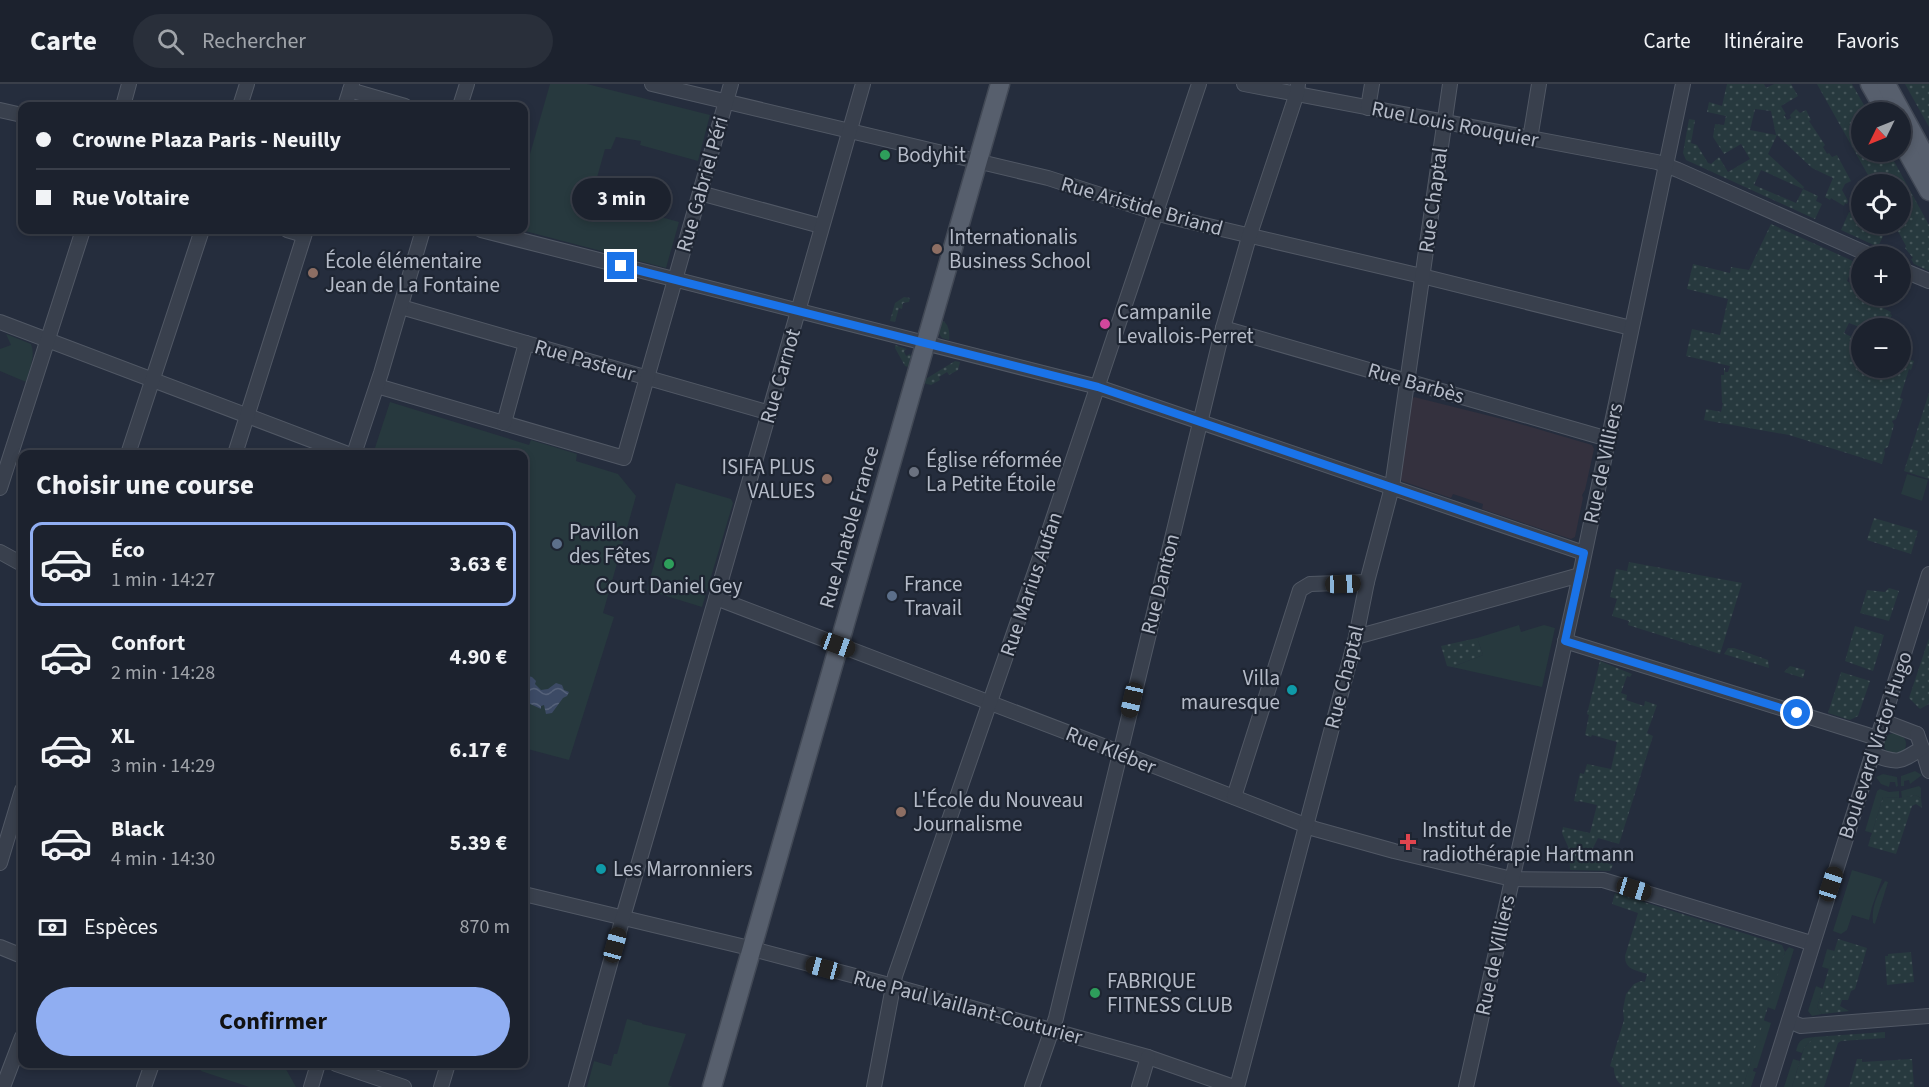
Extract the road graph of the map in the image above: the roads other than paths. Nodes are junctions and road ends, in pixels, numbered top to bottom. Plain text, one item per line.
1 (129, 84) edge
2 (247, 84) edge
3 (466, 84) edge
4 (652, 84) edge
5 (731, 84) edge
6 (862, 84) edge
7 (1000, 84) edge
8 (1199, 84) edge
9 (1244, 84) edge
10 (1372, 84) edge
11 (1450, 84) edge
12 (1539, 84) edge
13 (1682, 84) edge
14 (1870, 84) edge
15 (1886, 84) edge
16 (351, 87) edge
17 (1298, 89) edge
18 (124, 102) edge
19 (241, 102) edge
20 (346, 102) edge
21 (394, 102) edge
22 (461, 102) edge
23 (725, 102) junction
24 (1880, 102) edge
25 (1368, 108) junction
26 (0, 110) edge
27 (18, 114) edge
28 (1444, 122) junction
29 (848, 131) junction
30 (1530, 139) junction
31 (1911, 159) edge
32 (976, 162) junction
33 (1929, 163) edge
34 (1665, 165) junction
35 (1929, 191) edge
36 (700, 193) junction
37 (1157, 213) junction
38 (821, 226) junction
39 (82, 234) edge
40 (201, 234) edge
41 (304, 234) edge
42 (422, 234) edge
43 (497, 234) edge
44 (1249, 237) junction
45 (1851, 247) edge
46 (1911, 274) edge
47 (1422, 276) junction
48 (675, 280) junction
49 (1929, 281) edge
50 (401, 307) junction
51 (798, 311) junction
52 (0, 322) edge
53 (1223, 327) junction
54 (1631, 328) junction
55 (48, 339) junction
56 (526, 343) junction
57 (925, 343) junction
58 (648, 378) junction
59 (152, 380) junction
60 (1407, 381) junction
61 (376, 387) junction
62 (1098, 387) junction
63 (770, 413) junction
64 (247, 417) junction
65 (1201, 422) junction
66 (504, 423) junction
67 (1608, 439) junction
68 (130, 450) edge
69 (236, 450) edge
70 (337, 450) edge
71 (355, 450) edge
72 (1392, 487) junction
73 (0, 488) edge
74 (0, 552) edge
75 (1584, 553) junction
76 (18, 562) edge
77 (1929, 574) edge
78 (1580, 575) junction
79 (1367, 582) junction
80 (716, 598) junction
81 (1356, 637) junction
82 (1565, 641) junction
83 (838, 645) junction
84 (990, 703) junction
85 (1883, 721) junction
86 (1923, 731) edge
87 (1877, 738) junction
88 (1922, 748) junction
89 (1120, 753) junction
90 (1872, 754) junction
91 (1929, 771) edge
92 (1234, 797) junction
93 (18, 803) edge
94 (1305, 826) junction
95 (0, 862) edge
96 (1512, 879) junction
97 (528, 895) edge
98 (622, 917) junction
99 (1812, 943) junction
100 (0, 947) edge
101 (751, 949) junction
102 (18, 954) edge
103 (893, 986) junction
104 (1929, 1016) edge
105 (1788, 1022) junction
106 (1053, 1031) junction
107 (18, 1048) edge
108 (1148, 1057) junction
109 (151, 1068) edge
110 (317, 1068) edge
111 (348, 1068) edge
112 (447, 1068) edge
113 (3, 1087) edge
114 (144, 1087) edge
115 (311, 1087) edge
116 (404, 1087) edge
117 (441, 1087) edge
118 (576, 1087) edge
119 (712, 1087) edge
120 (874, 1087) edge
121 (1032, 1087) edge
122 (1139, 1087) edge
123 (1235, 1087) edge
124 (1467, 1087) edge
125 (1768, 1087) edge

1 - 18 street
2 - 19 street
3 - 22 street
4 - 23 street, Rue Aristide Briand
5 - 23 street, Rue Gabriel Péri
6 - 29 street, Rue Carnot
7 - 32 main road, Rue Anatole France
8 - 37 street, Rue Marius Aufan
9 - 17 street, Rue Louis Rouquier
10 - 25 street
11 - 28 street, Rue Chaptal
12 - 30 street
13 - 34 street, Rue de Villiers
14 - 24 main road
15 - 33 main road
16 - 20 street
16 - 21 street
17 - 25 street, Rue Louis Rouquier
17 - 44 street, Rue Danton
23 - 29 street, Rue Aristide Briand
23 - 36 street, Rue Gabriel Péri
25 - 28 street, Rue Louis Rouquier
26 - 27 street
28 - 30 street, Rue Louis Rouquier
28 - 47 street, Rue Chaptal
29 - 32 street, Rue Aristide Briand
29 - 38 street, Rue Carnot
30 - 34 street, Rue Louis Rouquier
31 - 35 main road
32 - 37 street, Rue Aristide Briand
32 - 57 main road, Rue Anatole France
34 - 45 street, Rue Louis Rouquier
34 - 54 street, Rue de Villiers
36 - 38 street
36 - 48 street, Rue Gabriel Péri
37 - 44 street, Rue Aristide Briand
37 - 62 street, Rue Marius Aufan
38 - 51 street, Rue Carnot
39 - 55 street
40 - 59 street
41 - 64 street
42 - 50 street
43 - 48 street
44 - 47 street, Rue Aristide Briand
44 - 53 street, Rue Danton
46 - 49 street
47 - 54 street, Rue Aristide Briand
47 - 60 street, Rue Chaptal
48 - 51 street
48 - 58 street, Rue Gabriel Péri
50 - 56 street, Rue Pasteur
50 - 61 street
51 - 57 street
51 - 63 street, Rue Carnot
52 - 55 street
53 - 60 street, Rue Barbès
53 - 65 street, Rue Danton
54 - 67 street, Rue de Villiers
55 - 59 street
55 - 73 street
56 - 58 street, Rue Pasteur
56 - 66 street
57 - 62 street
57 - 83 main road, Rue Anatole France
58 - 63 street, Rue Pasteur
58 - 66 street, Rue Gabriel Péri
59 - 64 street
59 - 68 street
60 - 67 street, Rue Barbès
60 - 72 street, Rue Chaptal
61 - 66 street
61 - 71 street
62 - 65 street
62 - 84 street, Rue Marius Aufan
63 - 80 street, Rue Carnot
64 - 69 street
64 - 70 street
65 - 72 street
65 - 89 street, Rue Danton
67 - 75 street, Rue de Villiers
72 - 75 street
72 - 79 street, Rue Chaptal
74 - 76 street
75 - 78 street, Rue de Villiers
77 - 85 street, Boulevard Victor Hugo
78 - 81 street
78 - 82 street, Rue de Villiers
79 - 81 street, Rue Chaptal
79 - 92 street
80 - 83 street, Rue Kléber
80 - 98 street, Rue Carnot
81 - 94 street, Rue Chaptal
82 - 87 street
82 - 96 street, Rue de Villiers
83 - 84 street, Rue Kléber
83 - 101 main road, Rue Anatole France
84 - 89 street, Rue Kléber
84 - 103 street, Rue Marius Aufan
85 - 86 street
85 - 87 street, Boulevard Victor Hugo
86 - 88 street
87 - 90 street, Boulevard Victor Hugo
88 - 90 street
88 - 91 street
89 - 92 street, Rue Kléber
89 - 106 street, Rue Danton
90 - 99 street, Boulevard Victor Hugo
92 - 94 street, Rue Kléber
93 - 95 street
94 - 96 street, Rue Kléber
94 - 123 street, Rue Chaptal
96 - 99 street, Rue Kléber
96 - 124 street, Rue de Villiers
97 - 98 street, Rue Paul Vaillant-Couturier
98 - 101 street, Rue Paul Vaillant-Couturier
98 - 118 street, Rue Carnot
99 - 105 street, Boulevard Victor Hugo
100 - 102 street
101 - 103 street, Rue Paul Vaillant-Couturier
101 - 119 main road, Rue Anatole France
103 - 106 street, Rue Paul Vaillant-Couturier
103 - 120 street, Rue Marius Aufan
104 - 105 street
105 - 125 street, Boulevard Victor Hugo
106 - 108 street, Rue Paul Vaillant-Couturier
106 - 121 street, Rue Danton
107 - 113 street
108 - 122 street
108 - 123 street, Rue Paul Vaillant-Couturier
109 - 114 street
110 - 115 street
111 - 116 street
112 - 117 street

